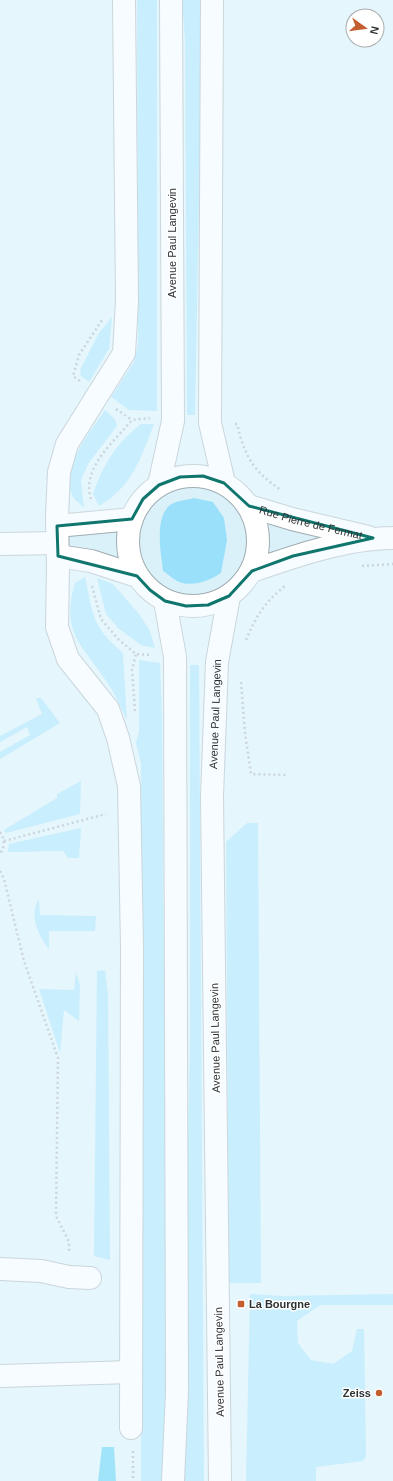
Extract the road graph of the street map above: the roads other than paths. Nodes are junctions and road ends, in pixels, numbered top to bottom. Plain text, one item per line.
1 (124, 0) edge
2 (171, 0) edge
3 (212, 0) edge
4 (224, 483) junction
5 (159, 485) junction
6 (249, 506) junction
7 (132, 519) junction
8 (383, 538) edge
9 (57, 541) junction
10 (0, 544) edge
11 (252, 571) junction
12 (138, 576) junction
13 (229, 596) junction
14 (165, 600) junction
15 (0, 1270) edge
16 (80, 1277) road end
17 (131, 1372) junction
18 (0, 1376) edge
19 (131, 1428) road end
20 (173, 1481) edge
21 (220, 1481) edge

1 - 9 main road
2 - 5 main road, Avenue Paul Langevin
3 - 4 main road
4 - 5 main road
4 - 6 main road
5 - 7 main road
6 - 8 main road, Rue Pierre de Fermat
6 - 11 main road
7 - 9 main road
7 - 12 main road
8 - 11 main road, Rue Pierre de Fermat
9 - 10 main road
9 - 12 main road
9 - 17 main road
11 - 13 main road
12 - 14 main road
13 - 14 main road
13 - 21 main road, Avenue Paul Langevin
14 - 20 main road
15 - 16 main road
17 - 18 main road
17 - 19 main road

